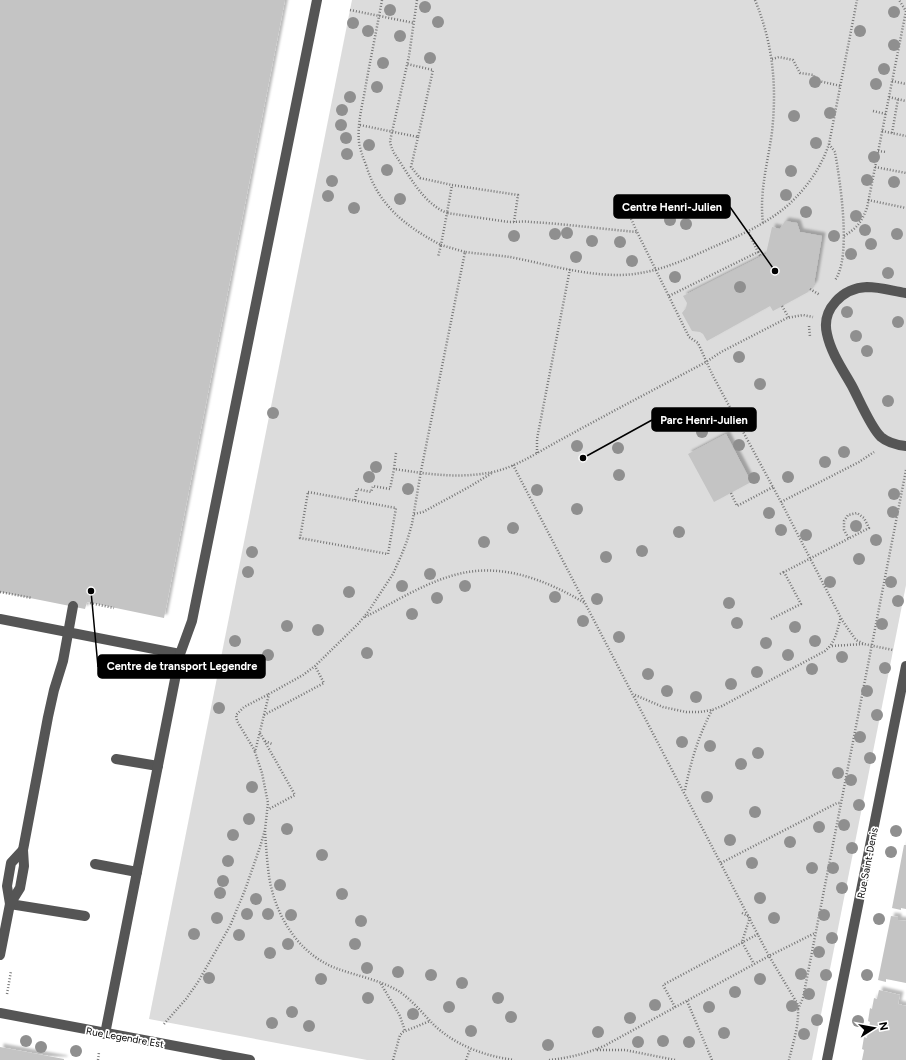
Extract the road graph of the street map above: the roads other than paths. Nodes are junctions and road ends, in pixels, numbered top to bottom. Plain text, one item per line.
1 (317, 0) edge
2 (906, 294) edge
3 (906, 446) edge
4 (73, 606) dead end
5 (0, 619) edge
6 (68, 632) junction
7 (180, 654) junction
8 (906, 666) edge
9 (116, 759) dead end
10 (158, 766) junction
11 (95, 864) dead end
12 (137, 872) junction
13 (10, 904) junction
14 (85, 916) dead end
15 (0, 955) edge
16 (0, 1013) edge
17 (105, 1034) junction
18 (203, 1056) edge
19 (250, 1060) edge
20 (827, 1060) edge

1 - 7 street
2 - 3 street
4 - 6 street
5 - 6 street
6 - 7 street
6 - 13 street
7 - 10 street
8 - 20 street, Rue Saint-Denis
9 - 10 street
10 - 12 street
11 - 12 street
12 - 17 street
13 - 14 street
13 - 15 street
16 - 17 street, Rue Legendre Est
17 - 18 street, Rue Legendre Est
18 - 19 street, Rue Legendre Est

